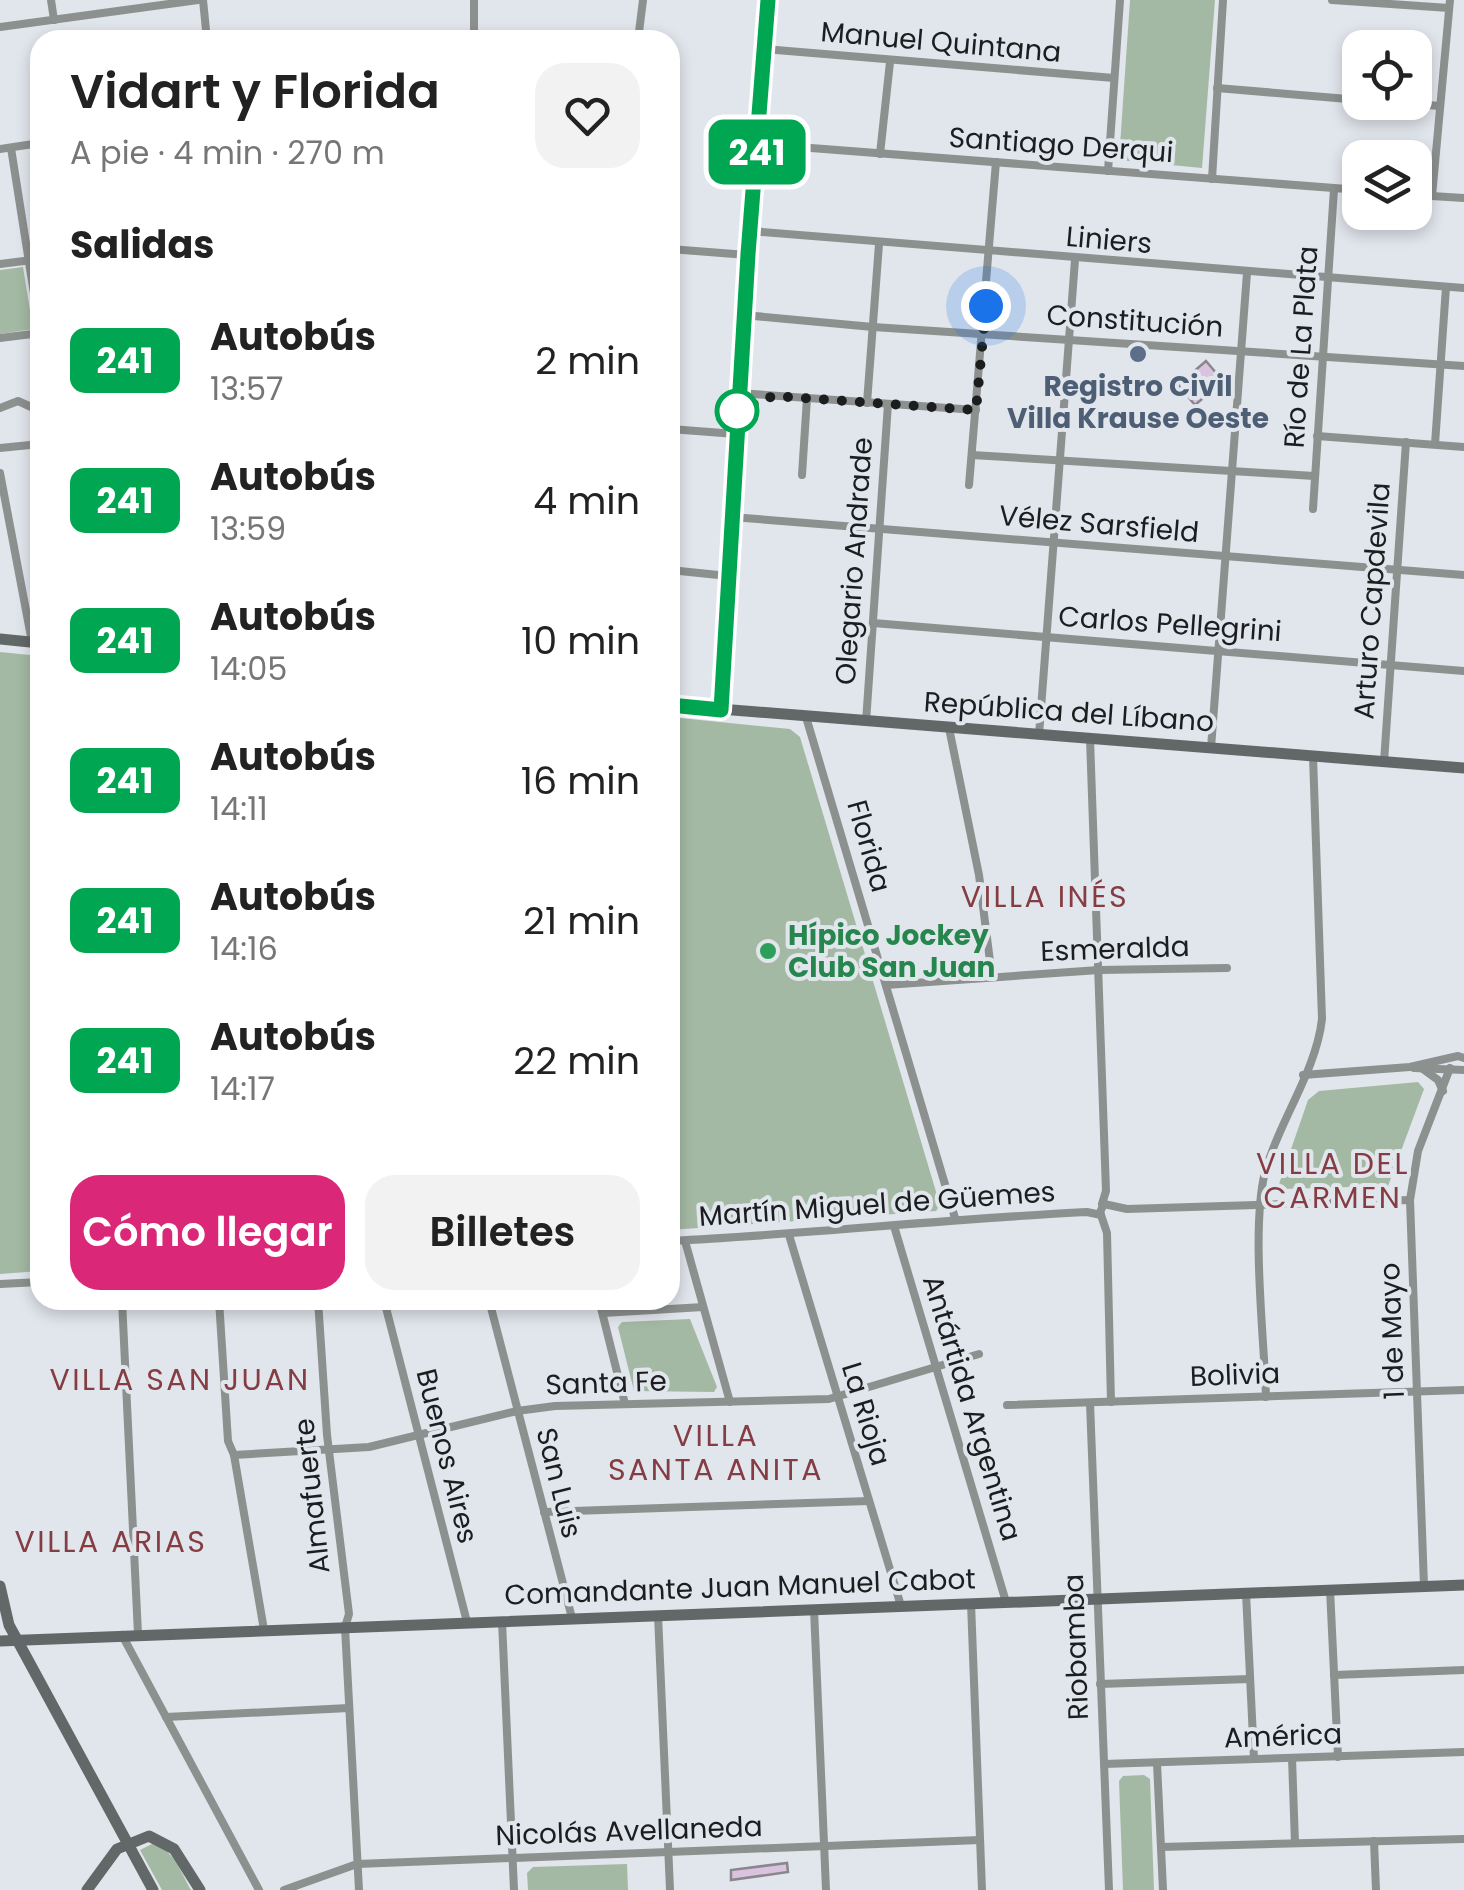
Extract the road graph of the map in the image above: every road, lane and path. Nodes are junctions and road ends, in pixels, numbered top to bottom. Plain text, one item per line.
1 (51, 0) edge
2 (200, 0) edge
3 (474, 0) edge
4 (643, 0) edge
5 (768, 0) edge
6 (1120, 0) edge
7 (1223, 0) edge
8 (1332, 0) edge
9 (1450, 4) edge
10 (54, 20) junction
11 (0, 27) edge
12 (205, 30) edge
13 (474, 30) edge
14 (639, 30) edge
15 (764, 49) junction
16 (890, 62) junction
17 (1114, 78) junction
18 (1218, 88) junction
19 (1342, 98) edge
20 (1432, 105) edge
21 (1439, 106) junction
22 (758, 144) junction
23 (30, 145) edge
24 (11, 148) junction
25 (0, 149) edge
26 (880, 154) junction
27 (996, 162) junction
28 (1108, 171) junction
29 (1212, 179) junction
30 (1334, 188) junction
31 (1342, 189) edge
32 (1432, 196) joint
33 (1464, 198) edge
34 (750, 231) junction
35 (879, 244) junction
36 (680, 250) edge
37 (991, 252) junction
38 (748, 254) junction
39 (1075, 260) junction
40 (29, 261) junction
41 (0, 264) edge
42 (30, 268) edge
43 (1247, 273) junction
44 (1327, 279) junction
45 (1446, 287) junction
46 (1464, 288) edge
47 (744, 315) junction
48 (872, 327) junction
49 (30, 334) edge
50 (984, 334) junction
51 (0, 338) edge
52 (1069, 340) junction
53 (1241, 350) junction
54 (1321, 356) junction
55 (1441, 364) junction
56 (1464, 366) edge
57 (738, 393) junction
58 (807, 398) junction
59 (866, 403) junction
60 (888, 404) junction
61 (30, 406) edge
62 (0, 408) edge
63 (976, 410) junction
64 (680, 430) edge
65 (736, 434) junction
66 (1317, 436) junction
67 (1406, 442) junction
68 (1435, 444) junction
69 (30, 445) edge
70 (1464, 446) edge
71 (0, 448) edge
72 (972, 455) junction
73 (1061, 461) junction
74 (1232, 471) junction
75 (0, 473) edge
76 (802, 475) dead end
77 (1314, 476) junction
78 (969, 485) dead end
79 (1313, 509) dead end
80 (731, 516) junction
81 (879, 528) junction
82 (1054, 542) junction
83 (1225, 557) junction
84 (1397, 570) junction
85 (680, 571) edge
86 (1464, 574) edge
87 (728, 576) junction
88 (30, 614) edge
89 (873, 622) junction
90 (1046, 637) junction
91 (0, 639) edge
92 (30, 642) edge
93 (1217, 648) junction
94 (1390, 666) junction
95 (1464, 671) edge
96 (680, 706) edge
97 (721, 710) junction
98 (806, 717) junction
99 (866, 722) junction
100 (949, 728) junction
101 (1039, 735) junction
102 (1090, 739) junction
103 (1212, 748) junction
104 (1313, 756) junction
105 (1384, 762) junction
106 (1464, 768) edge
107 (1227, 968) dead end
108 (1099, 970) junction
109 (992, 977) junction
110 (886, 985) junction
111 (1459, 1061) edge
112 (1410, 1067) junction
113 (1423, 1069) junction
114 (1303, 1075) junction
115 (1443, 1092) junction
116 (1410, 1200) junction
117 (1260, 1205) junction
118 (1107, 1211) junction
119 (955, 1218) junction
120 (894, 1226) junction
121 (790, 1235) junction
122 (680, 1240) edge
123 (685, 1240) junction
124 (30, 1282) edge
125 (0, 1284) edge
126 (703, 1306) junction
127 (680, 1308) edge
128 (122, 1310) edge
129 (221, 1310) edge
130 (319, 1310) edge
131 (387, 1310) edge
132 (492, 1310) edge
133 (601, 1310) edge
134 (645, 1310) edge
135 (602, 1313) junction
136 (978, 1354) dead end
137 (936, 1366) junction
138 (1464, 1390) edge
139 (1417, 1392) junction
140 (838, 1396) junction
141 (1266, 1397) junction
142 (730, 1402) junction
143 (1090, 1402) junction
144 (1111, 1402) junction
145 (626, 1404) junction
146 (1007, 1405) dead end
147 (518, 1411) junction
148 (418, 1435) junction
149 (328, 1450) junction
150 (234, 1456) junction
151 (869, 1501) junction
152 (544, 1512) junction
153 (1464, 1584) edge
154 (0, 1586) edge
155 (1424, 1586) junction
156 (1330, 1590) junction
157 (1246, 1593) junction
158 (1096, 1598) junction
159 (1006, 1602) junction
160 (971, 1603) junction
161 (901, 1606) junction
162 (814, 1609) junction
163 (658, 1615) junction
164 (572, 1618) junction
165 (502, 1621) junction
166 (467, 1622) junction
167 (345, 1627) junction
168 (264, 1630) junction
169 (138, 1634) junction
170 (122, 1635) junction
171 (0, 1641) edge
172 (18, 1641) junction
173 (1464, 1670) edge
174 (1334, 1675) junction
175 (1250, 1679) junction
176 (1100, 1684) junction
177 (349, 1708) junction
178 (166, 1717) junction
179 (1464, 1752) edge
180 (1338, 1757) junction
181 (1292, 1758) junction
182 (1254, 1760) junction
183 (1157, 1763) junction
184 (1104, 1764) junction
185 (1464, 1839) edge
186 (980, 1840) junction
187 (1374, 1841) junction
188 (128, 1843) junction
189 (1295, 1844) junction
190 (824, 1846) junction
191 (1161, 1847) junction
192 (669, 1852) junction
193 (512, 1858) junction
194 (357, 1864) junction
195 (101, 1872) junction
196 (87, 1890) edge
197 (106, 1890) edge
198 (153, 1890) edge
199 (200, 1890) edge
200 (259, 1890) edge
201 (284, 1890) edge
202 (358, 1890) edge
203 (514, 1890) edge
204 (670, 1890) edge
205 (826, 1890) edge
206 (982, 1890) edge
207 (1109, 1890) edge
208 (1164, 1890) edge
209 (1376, 1890) edge

1 - 10 street
2 - 10 street
2 - 12 street
3 - 13 street
4 - 14 street
5 - 15 main road
6 - 17 street
7 - 18 street
8 - 9 street
9 - 21 street
10 - 11 street
15 - 16 street, Manuel Quintana
15 - 22 main road
16 - 17 street, Manuel Quintana
16 - 26 street
17 - 28 street
18 - 19 street
18 - 29 street
20 - 21 street
21 - 32 street
22 - 26 street, Santiago Derqui
22 - 34 main road
23 - 24 street
24 - 25 street
24 - 40 street
26 - 27 street, Santiago Derqui
27 - 28 street, Santiago Derqui
27 - 37 street
28 - 29 street, Santiago Derqui
29 - 30 street, Santiago Derqui
30 - 31 street, Santiago Derqui
30 - 44 street, Río de La Plata
32 - 33 street
34 - 35 street, Liniers
34 - 38 main road
35 - 37 street, Liniers
35 - 48 street, Olegario Andrade
36 - 38 street
37 - 39 street, Liniers
37 - 50 street
38 - 47 main road
39 - 43 street, Liniers
39 - 52 street
40 - 41 street
40 - 42 street
43 - 44 street, Liniers
43 - 53 street
44 - 45 street, Liniers
44 - 54 street, Río de La Plata
45 - 46 street, Liniers
45 - 55 street
47 - 48 street, Constitución
47 - 57 main road
48 - 50 street, Constitución
48 - 59 street, Olegario Andrade
49 - 51 street
50 - 52 street, Constitución
50 - 63 street
52 - 53 street, Constitución
52 - 73 street
53 - 54 street, Constitución
53 - 74 street
54 - 55 street, Constitución
54 - 66 street, Río de La Plata
55 - 56 street, Constitución
55 - 68 street
57 - 58 street
57 - 65 main road
58 - 59 street
58 - 76 street
59 - 60 street
60 - 63 street
60 - 81 street, Olegario Andrade
61 - 62 street
63 - 72 street
64 - 65 street
65 - 80 main road
66 - 67 street
66 - 77 street, Río de La Plata
67 - 68 street
67 - 84 street, Arturo Capdevila
68 - 70 street
69 - 71 street
72 - 73 street
72 - 78 street
73 - 74 street
73 - 82 street
74 - 77 street
74 - 83 street
75 - 88 street
77 - 79 street, Río de La Plata
80 - 81 street, Vélez Sarsfield
80 - 87 main road
81 - 82 street, Vélez Sarsfield
81 - 89 street, Olegario Andrade
82 - 83 street, Vélez Sarsfield
82 - 90 street
83 - 84 street, Vélez Sarsfield
83 - 93 street
84 - 86 street, Vélez Sarsfield
84 - 94 street, Arturo Capdevila
85 - 87 street
87 - 97 main road
89 - 90 street, Carlos Pellegrini
89 - 99 street, Olegario Andrade
90 - 93 street, Carlos Pellegrini
90 - 101 street
91 - 92 main road
93 - 94 street, Carlos Pellegrini
93 - 103 street
94 - 95 street, Carlos Pellegrini
94 - 105 street, Arturo Capdevila
96 - 97 main road, República del Líbano
97 - 98 main road, República del Líbano
98 - 99 main road, República del Líbano
98 - 110 street, Florida
99 - 100 main road, República del Líbano
100 - 101 main road, República del Líbano
100 - 109 street
101 - 102 main road, República del Líbano
102 - 103 main road, República del Líbano
102 - 108 street
103 - 104 main road, República del Líbano
104 - 105 main road, República del Líbano
104 - 114 street
105 - 106 main road, República del Líbano
107 - 108 street, Esmeralda
108 - 109 street, Esmeralda
108 - 118 street
109 - 110 street, Esmeralda
110 - 119 street, Florida
111 - 112 street
111 - 113 street
111 - 115 street, 1 de Mayo
112 - 113 street
112 - 114 street
113 - 115 street
114 - 117 street
115 - 116 street, 1 de Mayo
116 - 117 street, Martín Miguel de Güemes
116 - 139 street, 1 de Mayo
117 - 118 street, Martín Miguel de Güemes
117 - 141 street
118 - 119 street, Martín Miguel de Güemes
118 - 144 street
119 - 120 street, Martín Miguel de Güemes
120 - 121 street, Martín Miguel de Güemes
120 - 137 street, Antártida Argentina
121 - 123 street, Martín Miguel de Güemes
121 - 140 street, La Rioja
122 - 123 street, Martín Miguel de Güemes
123 - 126 street
124 - 125 street
126 - 127 street
126 - 142 street
128 - 169 street
129 - 150 street
130 - 149 street, Almafuerte
131 - 148 street, Buenos Aires
132 - 147 street, San Luis
133 - 135 street
134 - 135 street
135 - 145 street
136 - 137 street, Santa Fe
137 - 140 street, Santa Fe
137 - 159 street, Antártida Argentina
138 - 139 street, Bolivia
139 - 141 street, Bolivia
139 - 155 street, 1 de Mayo
140 - 142 street, Santa Fe
140 - 151 street, La Rioja
141 - 144 street, Bolivia
142 - 145 street, Santa Fe
143 - 144 street, Bolivia
143 - 146 street, Bolivia
143 - 158 street, Riobamba
145 - 147 street, Santa Fe
147 - 148 street, Santa Fe
147 - 152 street, San Luis
148 - 149 street, Santa Fe
148 - 166 street, Buenos Aires
149 - 150 street, Santa Fe
149 - 167 street, Almafuerte
150 - 168 street
151 - 152 street
151 - 161 street, La Rioja
152 - 164 street, San Luis
153 - 155 main road, Comandante Juan Manuel Cabot
154 - 172 main road
155 - 156 main road, Comandante Juan Manuel Cabot
156 - 157 main road, Comandante Juan Manuel Cabot
156 - 174 street
157 - 158 main road, Comandante Juan Manuel Cabot
157 - 175 street
158 - 159 main road, Comandante Juan Manuel Cabot
158 - 176 street, Riobamba
159 - 160 main road, Comandante Juan Manuel Cabot
160 - 161 main road, Comandante Juan Manuel Cabot
160 - 186 street
161 - 162 main road, Comandante Juan Manuel Cabot
162 - 163 main road, Comandante Juan Manuel Cabot
162 - 190 street
163 - 164 main road, Comandante Juan Manuel Cabot
163 - 192 street
164 - 165 main road, Comandante Juan Manuel Cabot
165 - 166 main road, Comandante Juan Manuel Cabot
165 - 193 street
166 - 167 main road, Comandante Juan Manuel Cabot
167 - 168 main road, Comandante Juan Manuel Cabot
167 - 177 street, Almafuerte
168 - 169 main road, Comandante Juan Manuel Cabot
169 - 170 main road, Comandante Juan Manuel Cabot
170 - 172 main road, Comandante Juan Manuel Cabot
170 - 178 street
171 - 172 main road, Comandante Juan Manuel Cabot
172 - 188 main road
173 - 174 street
174 - 180 street
175 - 176 street
175 - 182 street
176 - 184 street, Riobamba
177 - 178 street
177 - 194 street, Almafuerte
178 - 200 street
179 - 180 street, América
180 - 181 street, América
181 - 182 street, América
181 - 189 street
182 - 183 street, América
183 - 184 street, América
183 - 191 street
184 - 207 street, Riobamba
185 - 187 street
186 - 190 street, Nicolás Avellaneda
186 - 206 street
187 - 189 street
187 - 209 street
188 - 195 main road
188 - 198 main road
188 - 199 main road
189 - 191 street
190 - 192 street, Nicolás Avellaneda
190 - 205 street
191 - 208 street
192 - 193 street, Nicolás Avellaneda
192 - 204 street
193 - 194 street, Nicolás Avellaneda
193 - 203 street
194 - 201 street, Nicolás Avellaneda
194 - 202 street, Almafuerte
195 - 196 main road
195 - 197 main road

